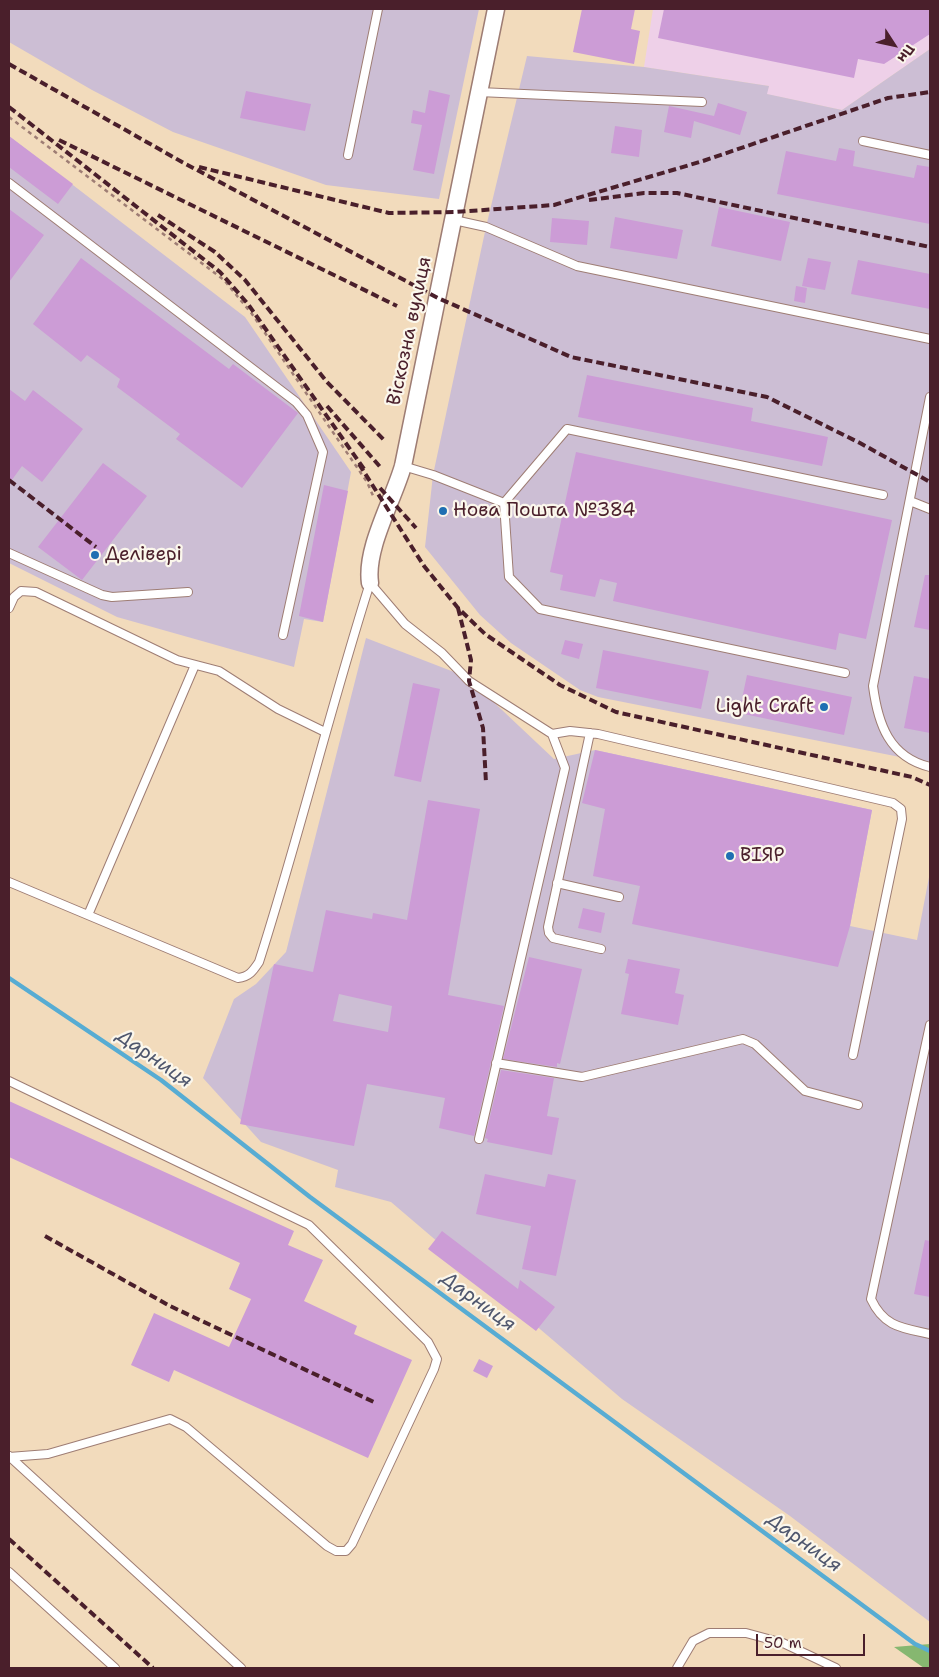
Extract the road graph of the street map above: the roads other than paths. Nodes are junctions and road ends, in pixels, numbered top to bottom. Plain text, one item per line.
1 (378, 9) edge
2 (496, 9) edge
3 (479, 92) junction
4 (702, 102) dead end
5 (863, 141) dead end
6 (348, 155) dead end
7 (930, 155) edge
8 (9, 183) edge
9 (454, 220) junction
10 (930, 339) edge
11 (930, 397) edge
12 (403, 466) junction
13 (883, 495) dead end
14 (910, 501) junction
15 (504, 503) junction
16 (930, 509) edge
17 (9, 553) edge
18 (370, 583) junction
19 (188, 592) dead end
20 (9, 608) edge
21 (283, 635) dead end
22 (195, 665) junction
23 (845, 672) dead end
24 (325, 732) junction
25 (590, 733) junction
26 (552, 734) junction
27 (930, 767) edge
28 (9, 882) edge
29 (557, 883) junction
30 (619, 897) dead end
31 (88, 915) junction
32 (601, 949) dead end
33 (930, 1025) edge
34 (853, 1055) dead end
35 (496, 1063) junction
36 (9, 1081) edge
37 (858, 1105) dead end
38 (479, 1139) dead end
39 (930, 1334) edge
40 (9, 1456) edge
41 (9, 1572) edge
42 (115, 1668) edge
43 (241, 1668) edge
44 (677, 1668) edge
45 (836, 1668) edge

1 - 6 lane
2 - 3 street, Віскозна вулиця
3 - 4 lane
3 - 9 street, Віскозна вулиця
5 - 7 lane
8 - 21 lane
9 - 10 lane
9 - 12 street, Віскозна вулиця
11 - 14 lane
12 - 15 lane
12 - 18 street, Віскозна вулиця
13 - 15 lane
14 - 16 lane
14 - 27 lane
15 - 23 lane
17 - 19 lane
18 - 24 lane, Віскозна вулиця
18 - 26 lane
20 - 22 lane
22 - 24 lane
22 - 31 lane
24 - 31 lane, Віскозна вулиця
25 - 26 lane
25 - 29 lane
25 - 34 lane
26 - 35 lane
28 - 31 lane
29 - 30 lane
29 - 32 lane
33 - 39 lane
35 - 37 lane
35 - 38 lane
36 - 40 lane
40 - 43 lane
41 - 42 lane
44 - 45 lane

